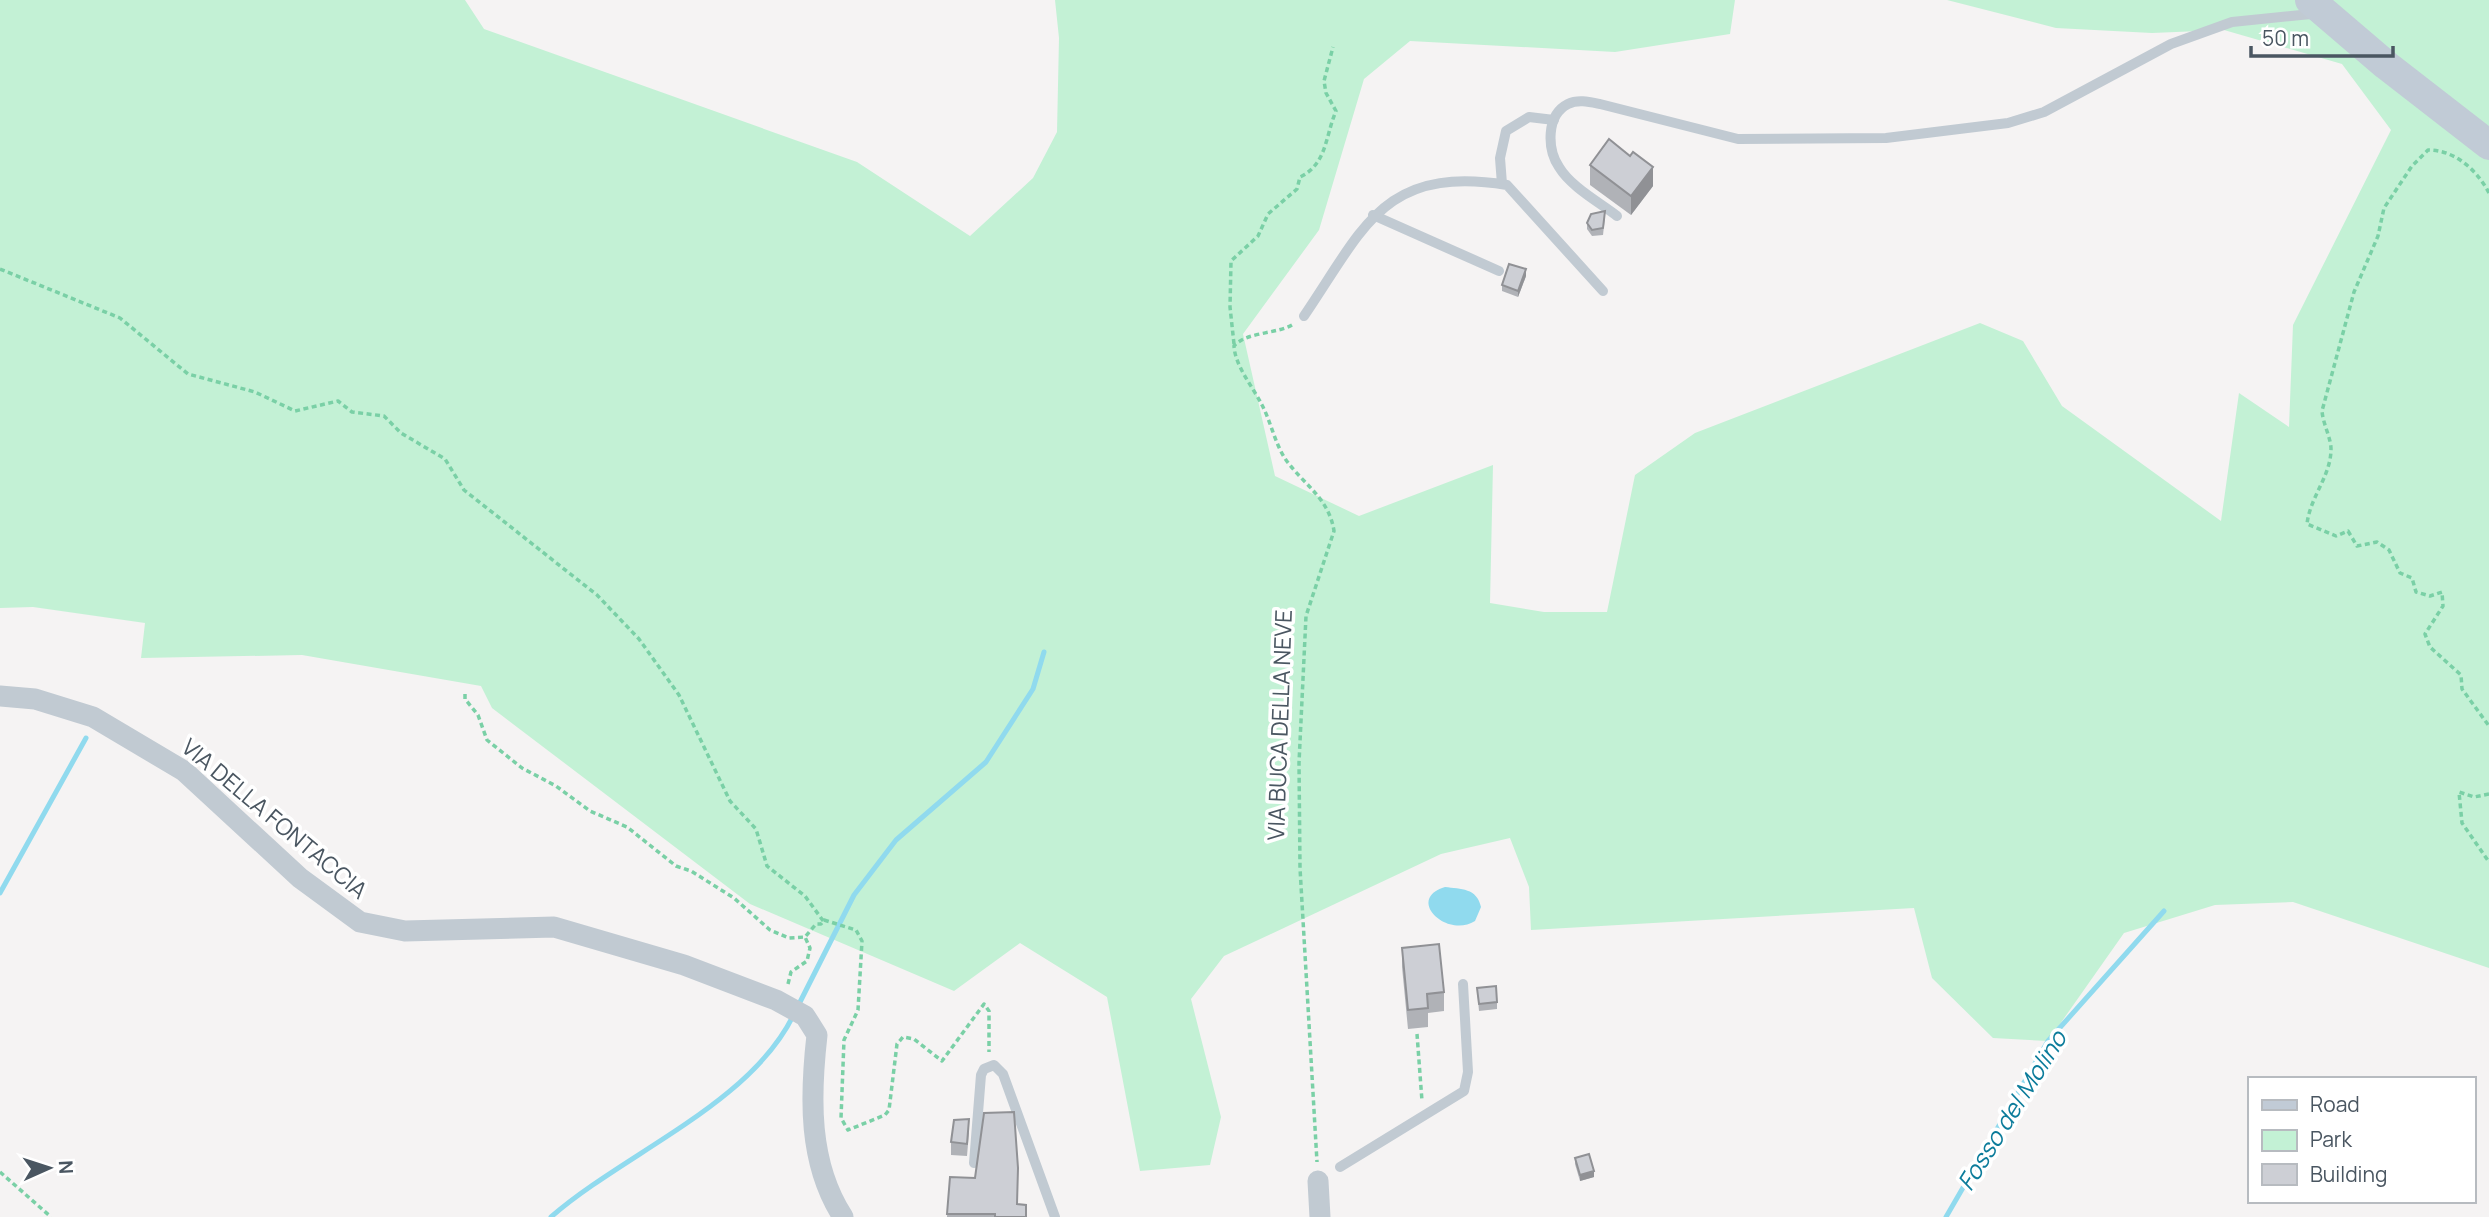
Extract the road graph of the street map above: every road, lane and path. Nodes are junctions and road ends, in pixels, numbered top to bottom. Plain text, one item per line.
1 (2315, 4) edge
2 (1333, 47) dead end
3 (1554, 120) junction
4 (2489, 145) edge
5 (1502, 184) junction
6 (2489, 193) edge
7 (1373, 215) junction
8 (1617, 216) dead end
9 (0, 269) edge
10 (1499, 271) dead end
11 (1603, 291) dead end
12 (1304, 316) joint
13 (1234, 346) junction
14 (465, 694) dead end
15 (0, 696) edge
16 (2489, 726) edge
17 (2489, 794) edge
18 (2489, 862) edge
19 (824, 922) junction
20 (805, 937) junction
21 (1463, 984) dead end
22 (794, 1010) junction
23 (1416, 1034) dead end
24 (989, 1067) junction
25 (1423, 1117) junction
26 (974, 1163) edge
27 (1340, 1167) dead end
28 (0, 1172) edge
29 (1322, 1178) joint
30 (51, 1217) edge
31 (843, 1217) edge
32 (1055, 1217) edge
33 (1320, 1217) edge

1 - 3 lane
1 - 4 street
2 - 13 path, VIA BUCA DELLA NEVE
3 - 5 lane
3 - 8 lane
5 - 7 lane
5 - 11 lane
6 - 16 path
7 - 10 lane
7 - 12 lane
9 - 19 path
12 - 13 path
13 - 29 path, VIA BUCA DELLA NEVE
14 - 20 path
15 - 22 street, VIA DELLA FONTACCIA
17 - 18 path
19 - 20 path
19 - 24 path
20 - 22 path
21 - 25 lane
22 - 31 street
23 - 25 path
24 - 26 lane
24 - 32 lane
25 - 27 lane
28 - 30 path
29 - 33 street

